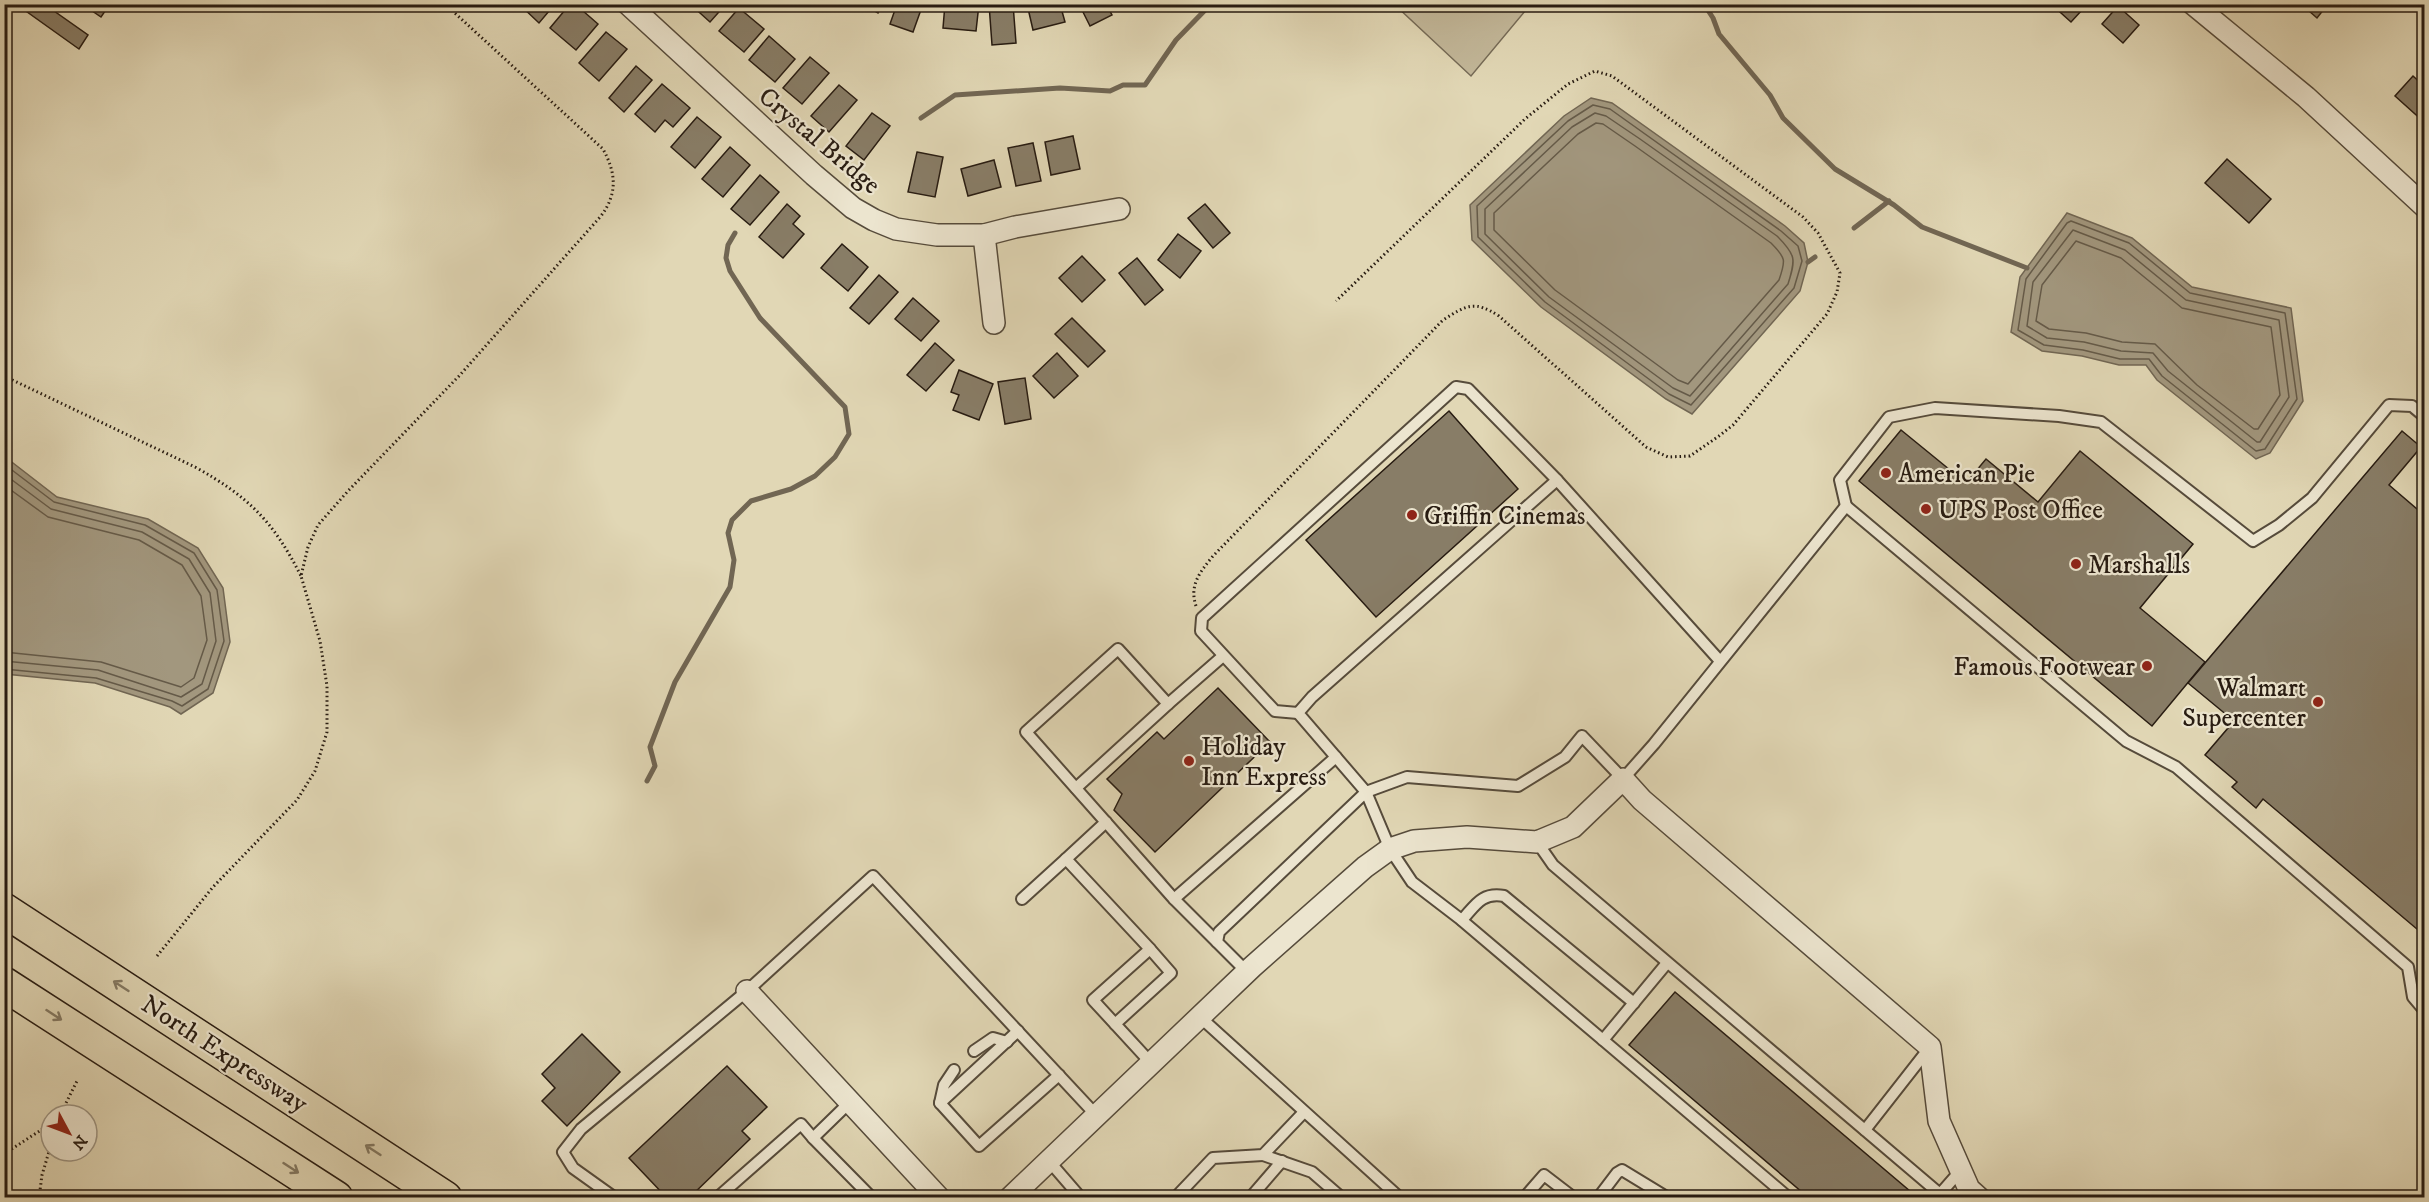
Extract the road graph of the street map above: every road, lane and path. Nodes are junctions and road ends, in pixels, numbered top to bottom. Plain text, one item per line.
1 (445, 4) edge
2 (628, 4) edge
3 (2193, 4) edge
4 (2424, 206) edge
5 (1119, 209) dead end
6 (984, 235) junction
7 (1336, 301) dead end
8 (994, 323) dead end
9 (4, 376) edge
10 (2424, 416) edge
11 (1557, 480) junction
12 (1846, 506) junction
13 (301, 576) junction
14 (1203, 618) junction
15 (1223, 656) junction
16 (1720, 661) junction
17 (1168, 704) junction
18 (1298, 713) junction
19 (1336, 757) junction
20 (1623, 779) junction
21 (1076, 788) junction
22 (1366, 792) junction
23 (1106, 822) junction
24 (1537, 842) junction
25 (1390, 849) junction
26 (1066, 858) junction
27 (1022, 899) dead end
28 (1174, 899) junction
29 (4, 910) edge
30 (1462, 920) junction
31 (1217, 942) junction
32 (1150, 949) junction
33 (157, 956) dead end
34 (1667, 963) junction
35 (1247, 972) junction
36 (4, 984) edge
37 (747, 992) junction
38 (1634, 1003) junction
39 (2424, 1010) edge
40 (1200, 1017) junction
41 (1115, 1024) junction
42 (1018, 1031) junction
43 (1603, 1040) junction
44 (1006, 1042) junction
45 (1930, 1047) junction
46 (974, 1051) dead end
47 (1151, 1063) junction
48 (954, 1070) dead end
49 (1059, 1075) junction
50 (78, 1079) dead end
51 (850, 1102) junction
52 (66, 1103) edge
53 (940, 1103) junction
54 (1304, 1112) junction
55 (1096, 1115) junction
56 (39, 1131) edge
57 (1865, 1131) junction
58 (813, 1138) junction
59 (4, 1154) edge
60 (1263, 1155) junction
61 (1049, 1161) junction
62 (1282, 1161) junction
63 (46, 1163) edge
64 (1962, 1170) junction
65 (434, 1190) edge
66 (1938, 1196) edge
67 (39, 1197) edge
68 (336, 1197) edge
69 (615, 1197) edge
70 (717, 1197) edge
71 (872, 1197) edge
72 (939, 1197) edge
73 (1010, 1197) edge
74 (1081, 1197) edge
75 (1175, 1197) edge
76 (1250, 1197) edge
77 (1342, 1197) edge
78 (1400, 1197) edge
79 (1524, 1197) edge
80 (1574, 1197) edge
81 (1598, 1197) edge
82 (1668, 1197) edge
83 (1789, 1197) edge
84 (1979, 1197) edge

1 - 13 path
2 - 6 street, Crystal Bridge
3 - 4 street
5 - 6 street, Crystal Bridge
6 - 8 street
7 - 14 path
9 - 13 path
10 - 12 lane
11 - 14 lane
11 - 16 lane
11 - 18 lane
12 - 16 lane
12 - 39 lane
13 - 33 path
14 - 15 lane
15 - 17 lane
15 - 18 lane
16 - 20 lane
17 - 21 lane
17 - 21 lane
18 - 19 lane
19 - 22 lane
19 - 28 lane
20 - 22 lane
20 - 24 street
20 - 45 street
21 - 23 lane
22 - 25 lane
22 - 31 lane
23 - 26 lane
23 - 28 lane
24 - 25 street
24 - 34 lane
25 - 30 lane
25 - 35 street
26 - 27 lane
26 - 32 lane
28 - 31 lane
65 -> 29 highway, North Expressway
30 - 38 lane
30 - 43 lane
31 - 35 lane
32 - 41 lane
32 - 41 lane
34 - 38 lane
34 - 57 lane
35 - 40 street
36 -> 68 highway
37 - 42 lane
37 - 51 street
37 - 69 lane
38 - 43 lane
40 - 47 street
40 - 54 lane
41 - 47 lane
42 - 44 lane
42 - 49 lane
43 - 83 lane
44 - 46 lane
44 - 53 lane
45 - 57 lane
45 - 64 street
47 - 55 street
48 - 53 lane
49 - 53 lane
49 - 55 lane
50 - 52 path
51 - 58 lane
51 - 72 street
54 - 60 lane
54 - 78 lane
55 - 61 street
56 - 59 path
57 - 66 lane
58 - 70 lane
58 - 71 lane
60 - 62 lane
60 - 75 lane
61 - 73 street
61 - 74 lane
62 - 76 lane
62 - 77 lane
63 - 67 path
64 - 66 lane
64 - 84 street
79 - 80 lane
81 - 82 lane

